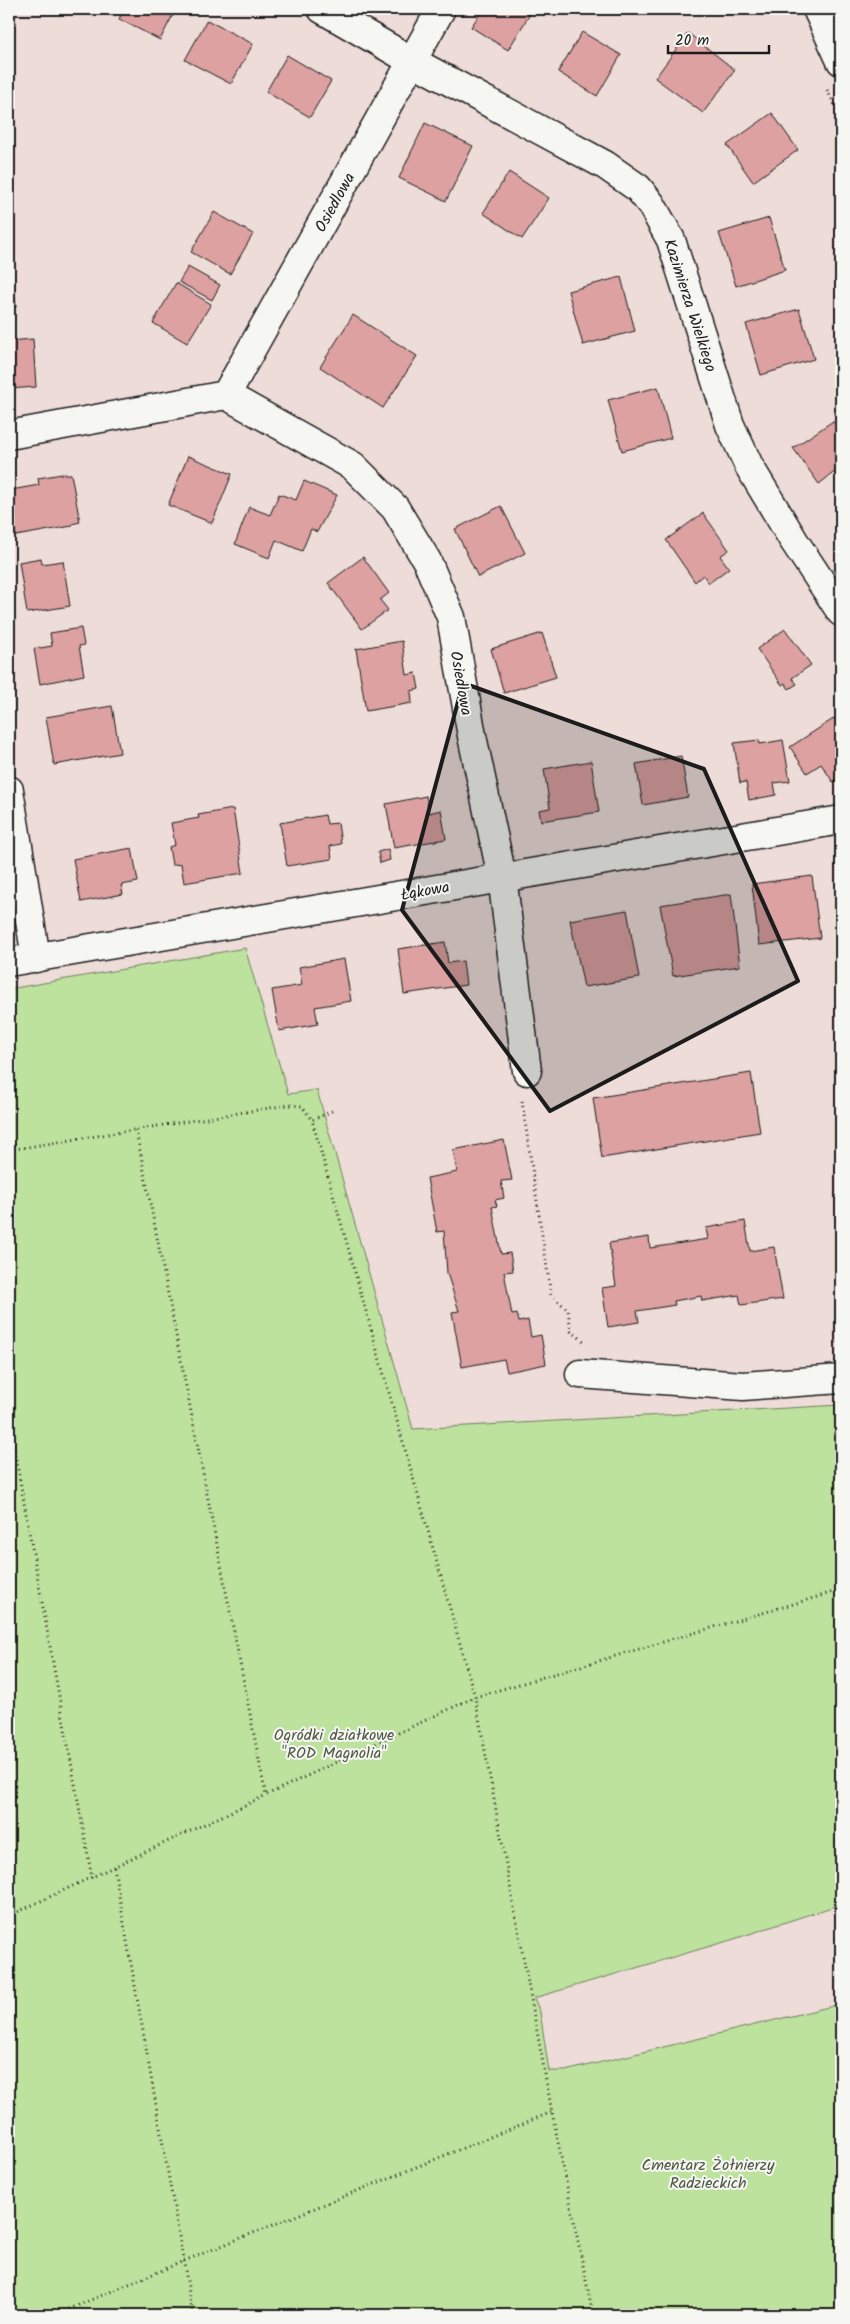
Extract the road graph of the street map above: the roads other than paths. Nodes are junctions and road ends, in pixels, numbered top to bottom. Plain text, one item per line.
1 (322, 9) edge
2 (441, 9) edge
3 (817, 9) edge
4 (412, 61) junction
5 (841, 61) edge
6 (226, 395) junction
7 (9, 435) edge
8 (841, 612) edge
9 (9, 790) edge
10 (841, 820) edge
11 (502, 877) junction
12 (36, 958) junction
13 (9, 962) edge
14 (524, 1082) road end
15 (580, 1374) dead end
16 (841, 1379) edge

1 - 4 street, Kazimierza Wielkiego
2 - 4 street, Osiedlowa
3 - 5 street
4 - 6 street, Osiedlowa
4 - 8 street, Kazimierza Wielkiego
6 - 7 street
6 - 11 street, Osiedlowa
9 - 12 street
10 - 11 street, Łąkowa
11 - 12 street, Łąkowa
11 - 14 street, Osiedlowa
12 - 13 street, Łąkowa
15 - 16 street

